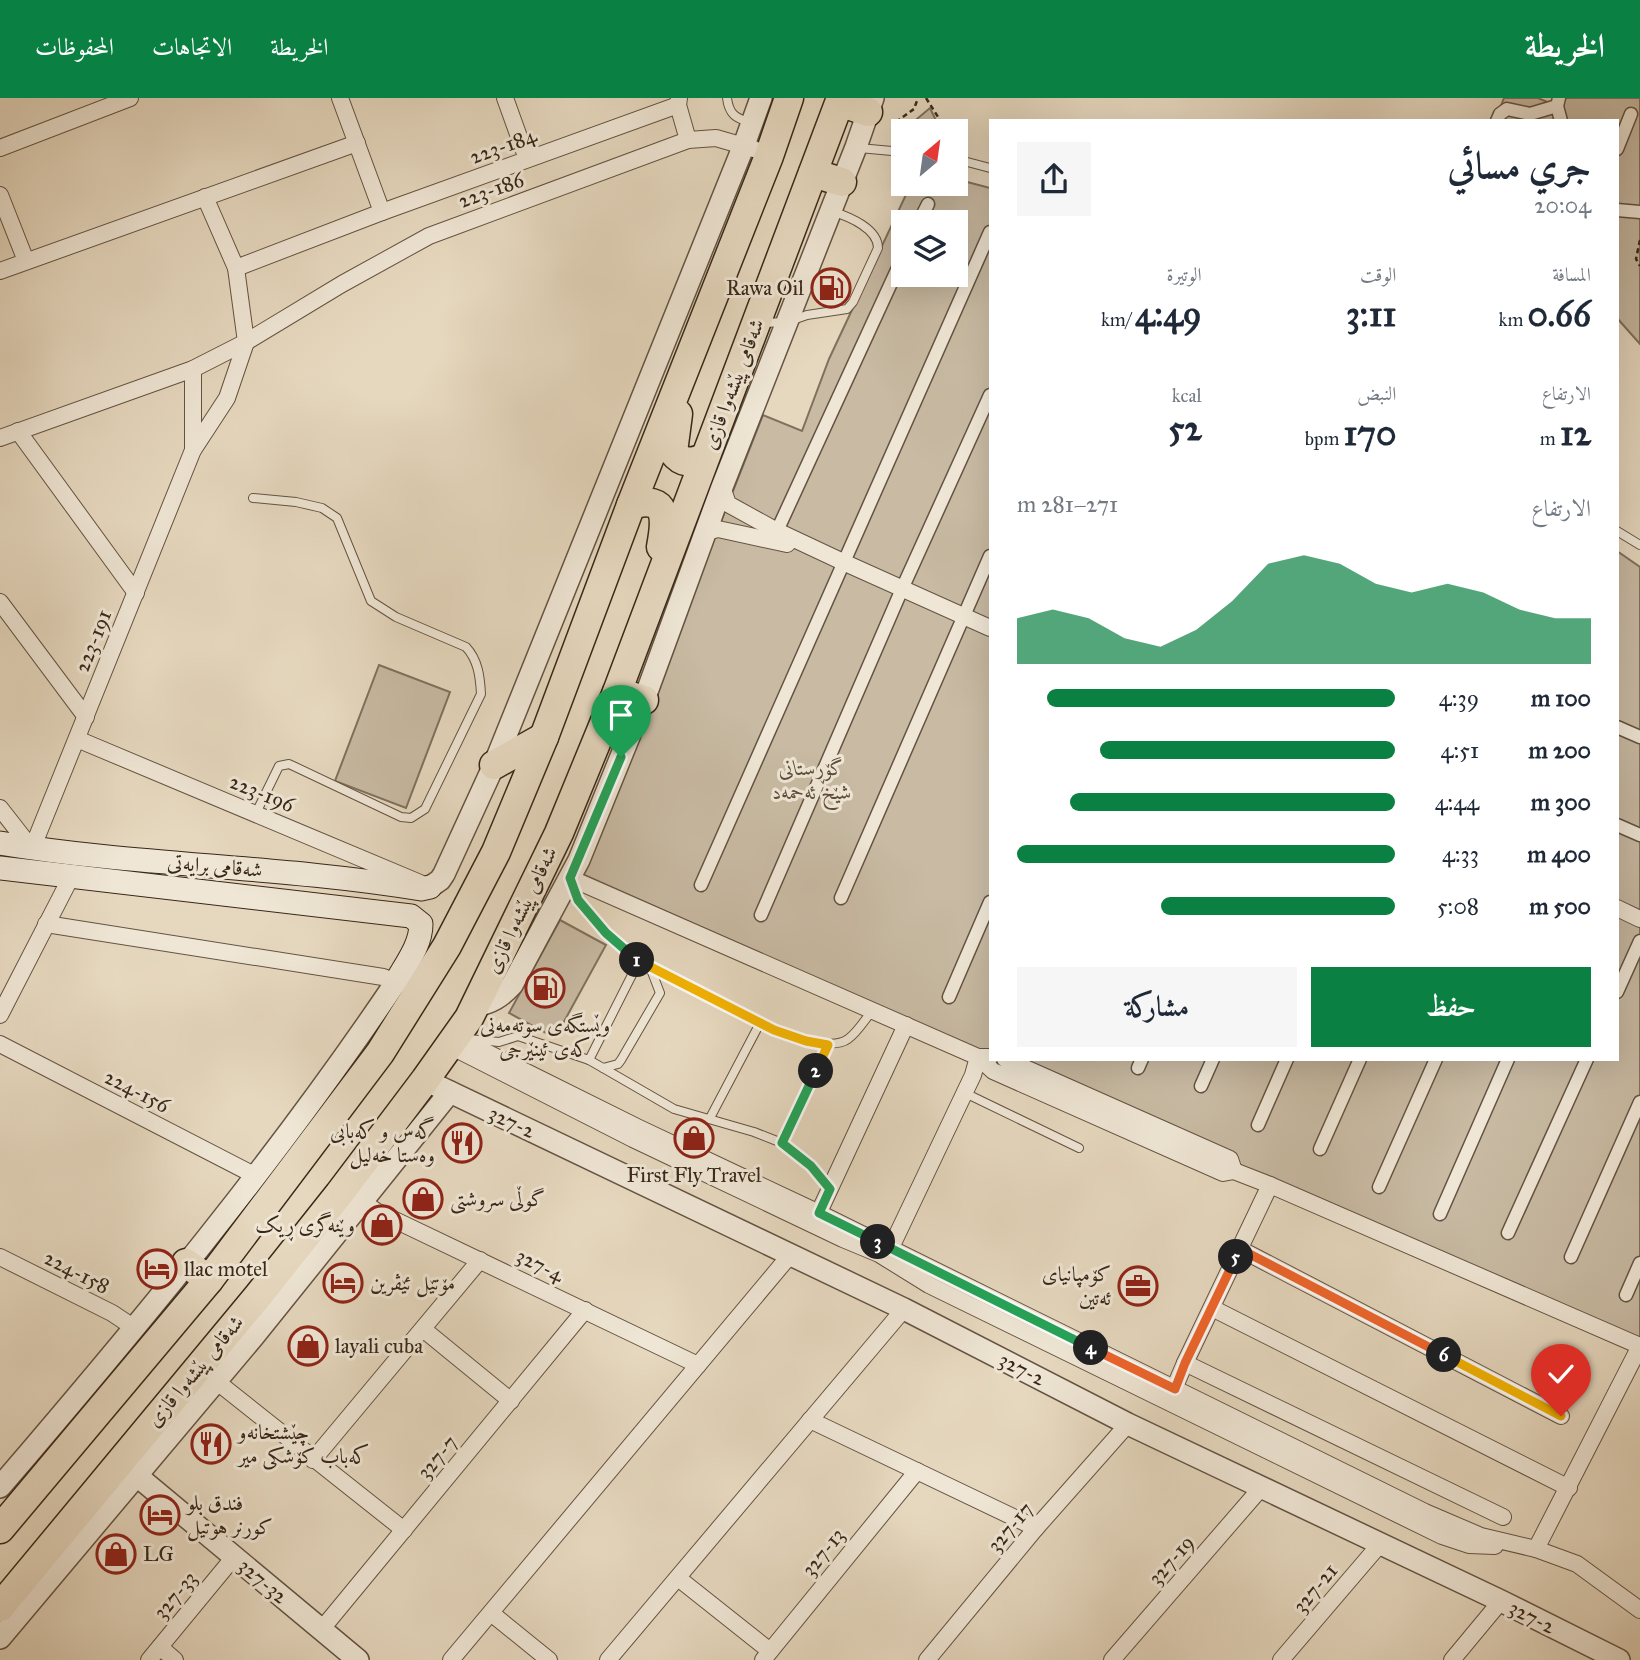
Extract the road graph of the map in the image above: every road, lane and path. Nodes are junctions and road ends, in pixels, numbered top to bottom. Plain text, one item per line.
1 (130, 98) edge
2 (340, 98) edge
3 (505, 98) edge
4 (727, 98) edge
5 (761, 98) edge
6 (789, 98) edge
7 (918, 98) edge
8 (926, 98) edge
9 (840, 100) edge
10 (679, 101) edge
11 (1558, 102) edge
12 (870, 105) edge
13 (1631, 114) dead end
14 (900, 119) edge
15 (940, 119) edge
16 (1498, 119) edge
17 (751, 123) junction
18 (688, 140) junction
19 (357, 143) junction
20 (1619, 144) edge
21 (0, 148) edge
22 (856, 148) junction
23 (757, 150) junction
24 (891, 151) edge
25 (527, 159) junction
26 (968, 162) edge
27 (989, 168) edge
28 (813, 173) junction
29 (842, 182) junction
30 (0, 195) edge
31 (205, 197) junction
32 (928, 204) dead end
33 (925, 210) edge
34 (1619, 210) edge
35 (831, 211) junction
36 (382, 212) junction
37 (1640, 212) edge
38 (989, 234) edge
39 (1640, 240) edge
40 (26, 261) junction
41 (1640, 266) edge
42 (236, 268) junction
43 (0, 271) edge
44 (891, 283) edge
45 (787, 322) junction
46 (758, 323) junction
47 (246, 342) junction
48 (692, 350) junction
49 (193, 369) junction
50 (989, 397) edge
51 (18, 430) junction
52 (0, 438) edge
53 (193, 450) junction
54 (704, 458) junction
55 (722, 487) junction
56 (253, 498) dead end
57 (631, 505) junction
58 (777, 531) junction
59 (706, 532) junction
60 (1619, 532) edge
61 (1640, 545) edge
62 (989, 558) edge
63 (843, 562) junction
64 (902, 589) junction
65 (136, 593) junction
66 (652, 598) junction
67 (0, 601) edge
68 (963, 616) junction
69 (989, 628) edge
70 (617, 692) junction
71 (644, 700) junction
72 (86, 717) junction
73 (1619, 728) edge
74 (544, 737) junction
75 (1640, 737) edge
76 (76, 739) junction
77 (494, 765) junction
78 (0, 808) edge
79 (256, 813) junction
80 (1619, 826) edge
81 (1640, 835) edge
82 (0, 844) edge
83 (32, 849) junction
84 (168, 862) junction
85 (0, 868) edge
86 (71, 877) junction
87 (570, 878) junction
88 (701, 885) dead end
89 (430, 887) junction
90 (169, 888) junction
91 (841, 898) dead end
92 (989, 904) edge
93 (1619, 909) edge
94 (761, 915) dead end
95 (1640, 919) edge
96 (46, 924) junction
97 (1640, 941) edge
98 (639, 961) junction
99 (650, 967) junction
100 (1619, 988) edge
101 (406, 989) junction
102 (949, 997) dead end
103 (475, 1006) junction
104 (873, 1010) junction
105 (0, 1015) edge
106 (760, 1023) junction
107 (906, 1025) junction
108 (453, 1042) junction
109 (0, 1044) edge
110 (828, 1045) junction
111 (984, 1057) edge
112 (589, 1060) junction
113 (1010, 1061) edge
114 (1212, 1061) edge
115 (1286, 1061) edge
116 (1359, 1061) edge
117 (1435, 1061) edge
118 (1507, 1061) edge
119 (1586, 1061) edge
120 (603, 1068) junction
121 (438, 1086) junction
122 (1201, 1086) dead end
123 (965, 1093) junction
124 (1640, 1102) edge
125 (710, 1118) junction
126 (1258, 1125) dead end
127 (782, 1143) junction
128 (1079, 1148) dead end
129 (1320, 1149) dead end
130 (1234, 1171) junction
131 (254, 1175) junction
132 (1270, 1185) junction
133 (1379, 1187) dead end
134 (830, 1189) junction
135 (363, 1202) junction
136 (1440, 1214) dead end
137 (816, 1219) junction
138 (1508, 1233) dead end
139 (1240, 1249) junction
140 (888, 1253) junction
141 (791, 1254) junction
142 (0, 1257) edge
143 (1571, 1257) dead end
144 (480, 1260) junction
145 (186, 1263) junction
146 (1640, 1264) edge
147 (209, 1280) junction
148 (1626, 1295) dead end
149 (258, 1296) junction
150 (904, 1308) junction
151 (1212, 1308) junction
152 (585, 1310) junction
153 (133, 1327) junction
154 (423, 1329) junction
155 (254, 1336) junction
156 (1640, 1346) edge
157 (1185, 1363) junction
158 (698, 1365) junction
159 (216, 1381) junction
160 (1172, 1396) junction
161 (510, 1401) junction
162 (1561, 1416) dead end
163 (810, 1420) junction
164 (1128, 1424) junction
165 (313, 1460) junction
166 (917, 1471) junction
167 (136, 1475) junction
168 (1, 1483) edge
169 (1261, 1488) junction
170 (1569, 1488) junction
171 (1503, 1517) dead end
172 (1036, 1528) junction
173 (0, 1529) edge
174 (404, 1530) junction
175 (1381, 1544) junction
176 (1536, 1549) junction
177 (234, 1558) junction
178 (53, 1574) junction
179 (678, 1577) junction
180 (21, 1580) junction
181 (1501, 1601) junction
182 (0, 1607) edge
183 (1640, 1610) edge
184 (491, 1613) junction
185 (321, 1630) junction
186 (0, 1638) edge
187 (160, 1647) junction
188 (766, 1656) edge
189 (149, 1660) edge
190 (176, 1660) edge
191 (358, 1660) edge
192 (451, 1660) edge
193 (549, 1660) edge
194 (608, 1660) edge
195 (927, 1660) edge
196 (1112, 1660) edge
197 (1281, 1660) edge
198 (1452, 1660) edge
199 (1619, 1660) edge

1 - 21 street
2 - 19 street
3 - 25 street
4 - 17 lane
5 - 17 street
6 - 23 highway
7 - 14 path
8 - 15 path
9 - 12 highway
9 - 28 highway, شەقامی پێشەوا قازی
10 - 18 street
10 - 25 street, 223-184
11 - 16 street
12 - 22 street
13 - 20 street
17 - 23 street
18 - 23 street, 223-186
18 - 47 street, 223-186
19 - 31 street
19 - 36 street
22 - 24 lane
22 - 29 street
23 - 48 highway
23 - 77 street
25 - 36 street, 223-184
26 - 27 lane
28 - 29 highway
28 - 46 highway, شەقامی پێشەوا قازی
29 - 35 street
30 - 40 street
31 - 40 street
31 - 42 street
32 - 33 street
34 - 37 street
35 - 45 street
35 - 45 lane
36 - 42 street, 223-184
38 - 63 street
39 - 41 path
40 - 43 street
42 - 47 street
44 - 58 street
45 - 46 lane
45 - 55 street
46 - 54 highway, شەقامی پێشەوا قازی
47 - 49 street, 223-186
47 - 53 street
48 - 54 highway
48 - 57 highway
49 - 51 street, 223-186
49 - 53 street
50 - 64 street
51 - 52 street, 223-186
51 - 65 street
53 - 65 street, 223-191
54 - 66 highway, شەقامی پێشەوا قازی
55 - 58 street
55 - 59 street
56 - 79 lane
57 - 66 highway
57 - 74 highway
58 - 63 street
59 - 63 street
59 - 71 street
60 - 61 lane
62 - 68 street
63 - 64 street
63 - 88 street
64 - 68 street
64 - 94 street
65 - 72 street, 223-191
66 - 70 highway, شەقامی پێشەوا قازی
67 - 72 street
68 - 69 street
68 - 91 street
70 - 71 highway
70 - 103 highway, شەقامی پێشەوا قازی
71 - 87 street
72 - 76 street, 223-191
73 - 75 street
74 - 77 highway
74 - 101 highway
76 - 79 street, 223-196
76 - 83 street, 223-191
77 - 89 street
78 - 83 street
79 - 89 street, 223-196
80 - 81 street
82 - 83 main road, شەقامی برایەتی
83 - 84 main road, شەقامی برایەتی
84 - 89 main road, شەقامی برایەتی
84 - 90 main road
85 - 86 main road, شەقامی برایەتی
86 - 90 main road, شەقامی برایەتی
86 - 96 street
87 - 98 lane
87 - 103 street
87 - 104 street
90 - 101 main road, شەقامی برایەتی
92 - 102 street
93 - 95 street
96 - 101 street
96 - 105 street
97 - 100 street
98 - 99 lane
98 - 112 lane
99 - 106 lane
99 - 120 lane
101 - 131 street
101 - 147 highway
103 - 108 highway, شەقامی پێشەوا قازی
104 - 107 street
104 - 110 lane
106 - 110 lane
106 - 125 lane
107 - 111 street
107 - 134 street
108 - 112 lane
108 - 121 highway, شەقامی پێشەوا قازی
108 - 137 street
109 - 131 street, 224-156
110 - 127 lane
111 - 123 street
111 - 130 street
112 - 120 lane
113 - 130 street
114 - 122 street
115 - 126 street
116 - 129 street
117 - 133 street
118 - 136 street
119 - 138 street
120 - 125 lane
121 - 135 street
121 - 141 street, 327-2
121 - 149 highway, شەقامی پێشەوا قازی
123 - 128 lane
123 - 140 street
124 - 143 street
125 - 127 lane
127 - 134 lane
130 - 132 street
131 - 145 street
132 - 139 street
132 - 156 street
134 - 137 street
135 - 144 street, 327-4
135 - 155 street
137 - 140 street
139 - 151 street
139 - 162 street
140 - 160 street
141 - 150 street, 327-2
141 - 158 street
142 - 153 street, 224-158
144 - 152 street, 327-4
144 - 154 street
145 - 147 highway
145 - 153 street
146 - 148 street
147 - 173 highway
149 - 155 highway
149 - 180 highway, شەقامی پێشەوا قازی
150 - 163 street
150 - 164 street, 327-2
151 - 157 street
151 - 170 street
152 - 158 street, 327-4
152 - 161 street, 327-7
153 - 168 street
154 - 161 street
154 - 165 street
155 - 159 street
156 - 170 street
157 - 160 street
157 - 171 street
158 - 184 street
159 - 165 street
159 - 167 street
160 - 176 street
161 - 174 street, 327-7
163 - 166 street
163 - 179 street
164 - 169 street, 327-2
164 - 172 street, 327-17
165 - 174 street
166 - 172 street
166 - 188 street, 327-13
167 - 177 street, 327-32
167 - 178 street
169 - 175 street, 327-2
169 - 196 street, 327-19
170 - 176 street
172 - 195 street, 327-17
174 - 185 street, 327-7
175 - 181 street, 327-2
175 - 197 street, 327-21
176 - 183 street
177 - 185 street, 327-32
177 - 187 street, 327-33
178 - 180 highway
178 - 186 street
179 - 188 street
179 - 194 street
180 - 182 highway, شەقامی پێشەوا قازی
181 - 198 street
181 - 199 street, 327-2
184 - 192 street
184 - 193 street
185 - 191 street, 327-32
187 - 189 street, 327-33
187 - 190 street

